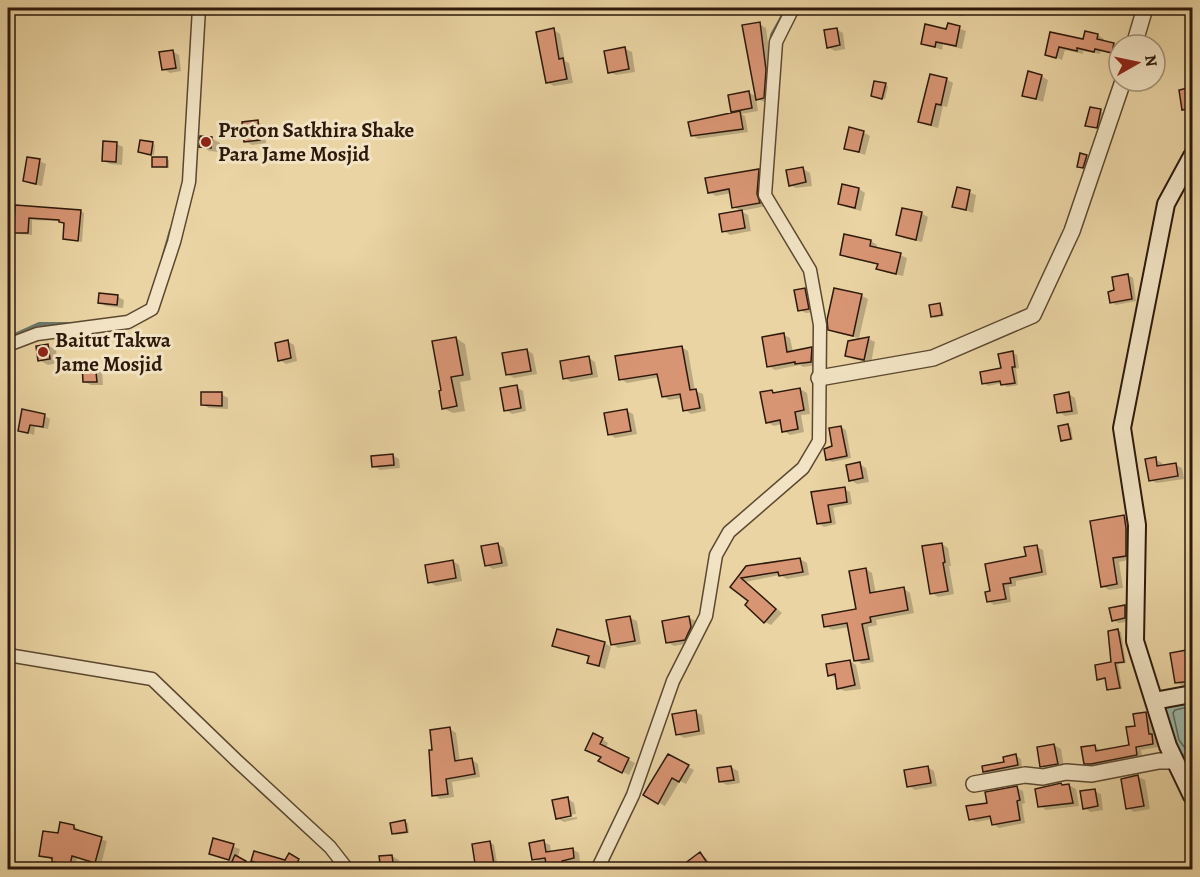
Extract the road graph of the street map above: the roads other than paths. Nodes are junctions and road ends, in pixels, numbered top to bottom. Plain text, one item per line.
1 (200, 8) edge
2 (793, 8) edge
3 (1145, 8) edge
4 (1138, 33) edge
5 (1120, 93) edge
6 (1192, 156) edge
7 (8, 345) edge
8 (819, 378) junction
9 (8, 655) edge
10 (1192, 694) edge
11 (1154, 701) junction
12 (1175, 761) junction
13 (974, 784) dead end
14 (1192, 796) edge
15 (348, 870) edge
16 (597, 870) edge

1 - 7 street
2 - 8 street
3 - 4 street
5 - 8 street
6 - 11 main road
8 - 16 street
9 - 15 street
10 - 11 main road
11 - 12 main road
12 - 13 street
12 - 14 main road

